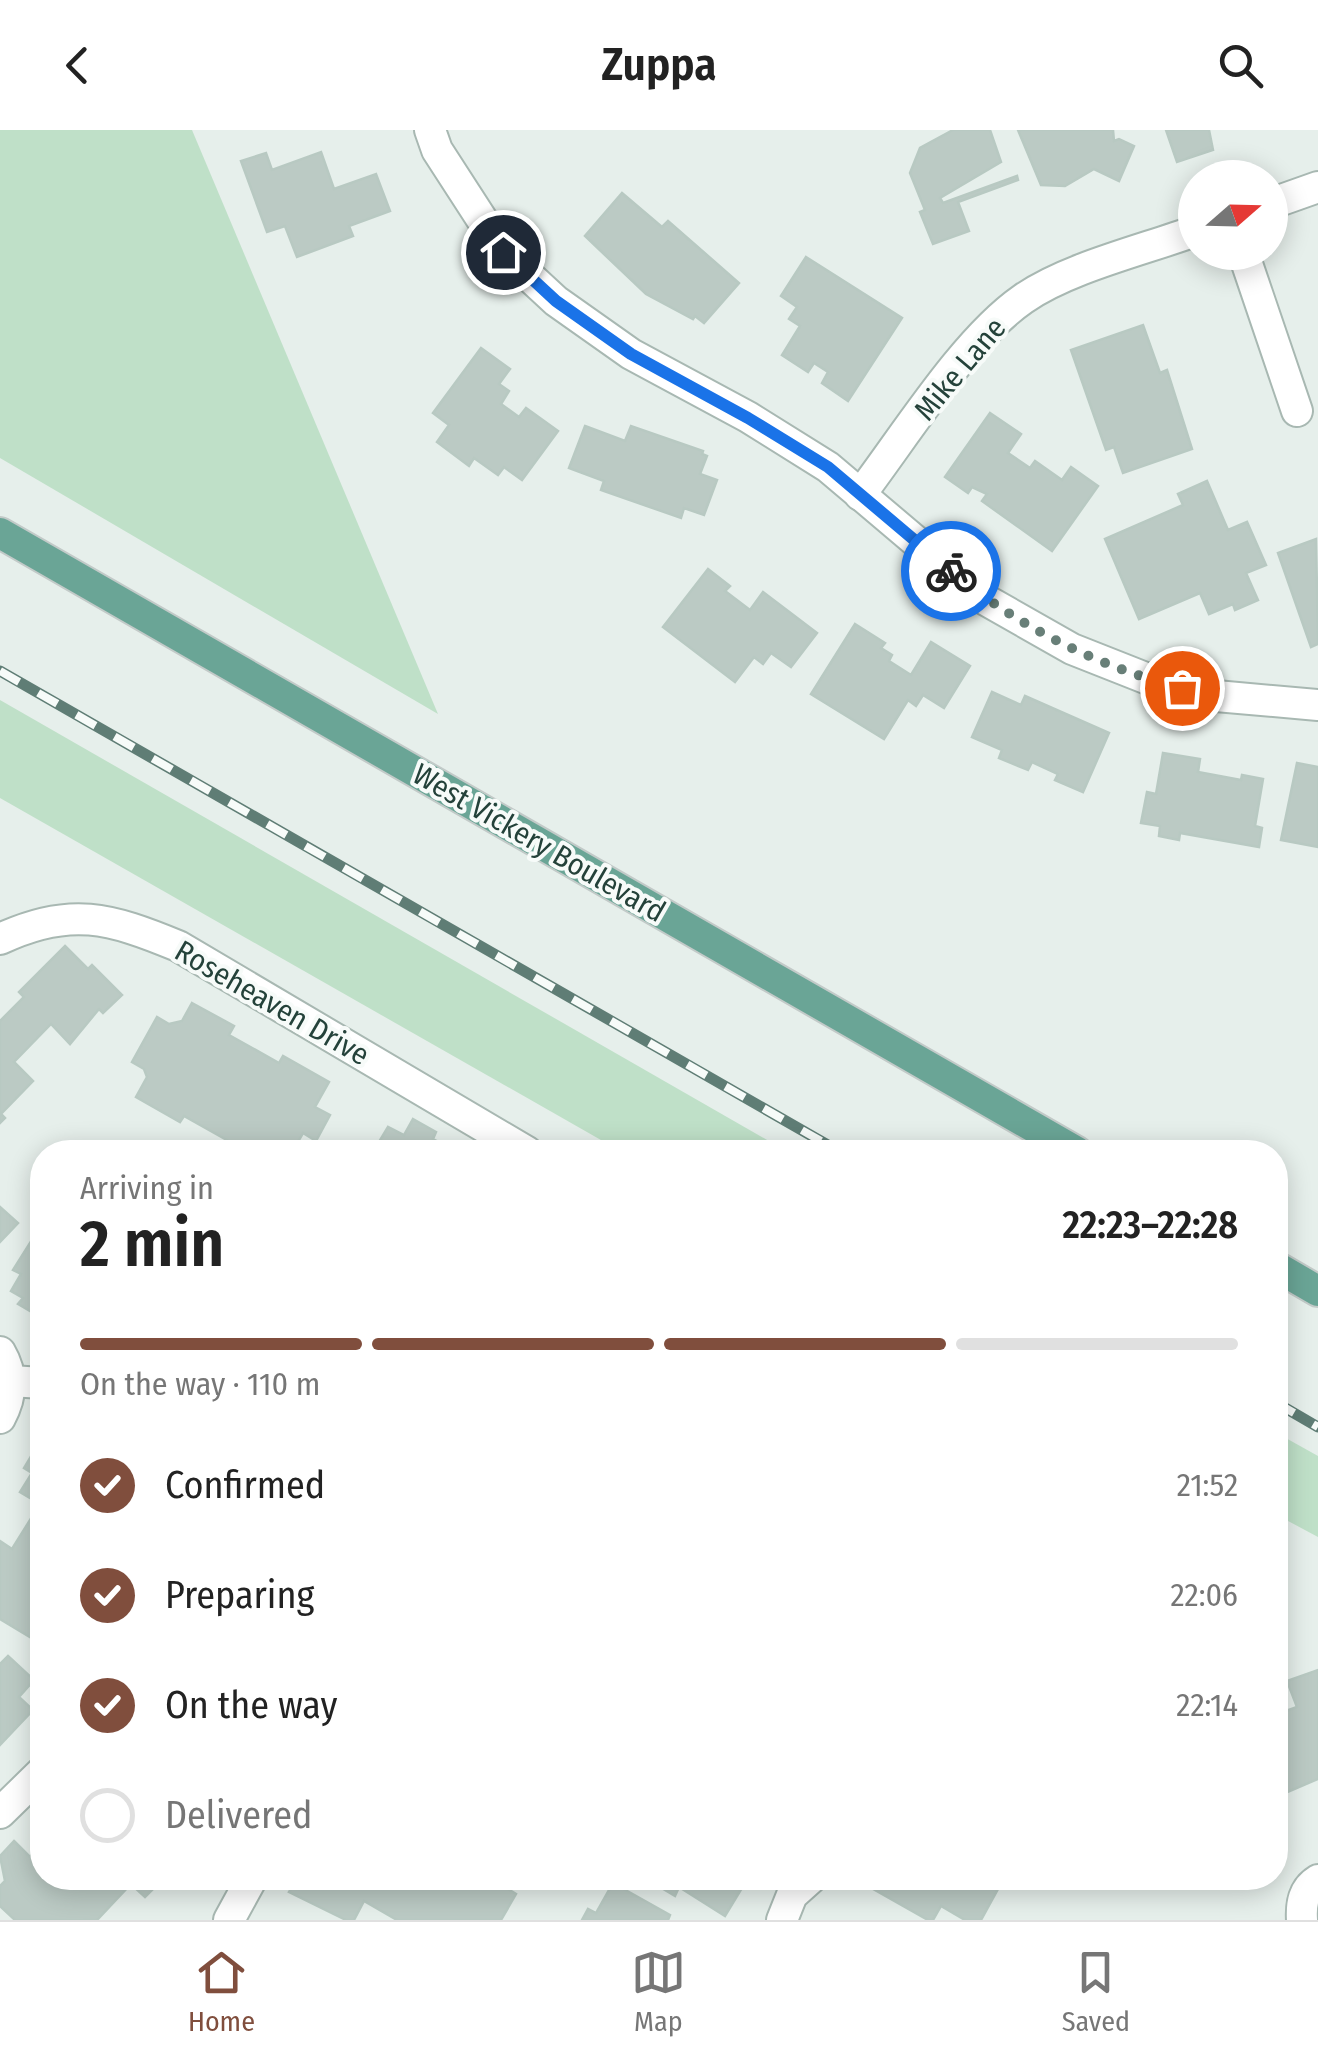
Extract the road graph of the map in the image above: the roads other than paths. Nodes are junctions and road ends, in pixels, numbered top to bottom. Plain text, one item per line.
1 (430, 130) edge
2 (1318, 187) edge
3 (1288, 198) edge
4 (1178, 237) edge
5 (1249, 270) edge
6 (1298, 412) dead end
7 (860, 494) junction
8 (0, 533) edge
9 (1318, 705) edge
10 (0, 939) edge
11 (507, 1140) edge
12 (1056, 1140) edge
13 (1288, 1274) edge
14 (1318, 1291) edge
15 (0, 1352) edge
16 (10, 1381) junction
17 (30, 1382) edge
18 (0, 1418) edge
19 (30, 1784) edge
20 (0, 1813) edge
21 (1318, 1880) edge
22 (245, 1890) edge
23 (798, 1890) edge
24 (229, 1920) edge
25 (782, 1920) edge
26 (1302, 1920) edge

1 - 7 street
2 - 3 street
4 - 7 street, Mike Lane
5 - 6 street
7 - 9 street
8 - 12 main road, West Vickery Boulevard
10 - 11 street, Roseheaven Drive
13 - 14 main road
15 - 16 street
16 - 17 street
16 - 18 street
19 - 20 street
21 - 26 street
22 - 24 street
23 - 25 street

